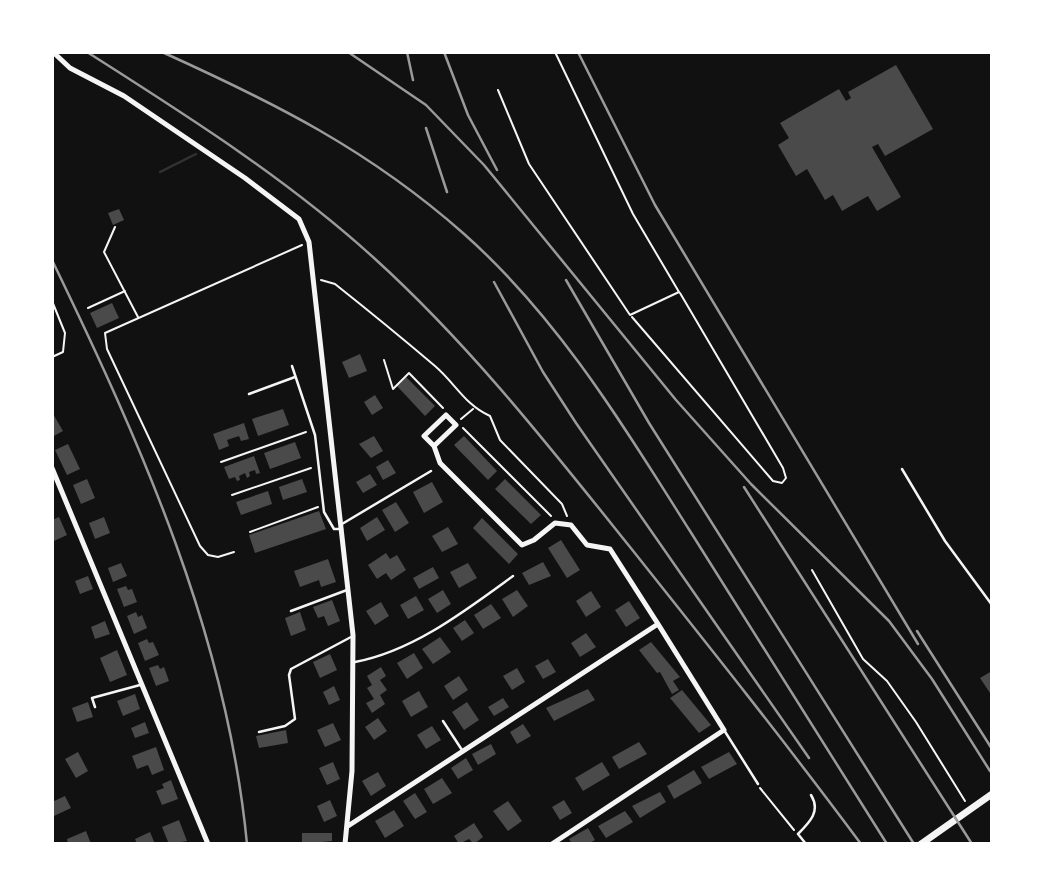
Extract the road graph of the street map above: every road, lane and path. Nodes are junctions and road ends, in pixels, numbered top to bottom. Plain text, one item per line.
1 (53, 52) edge
2 (555, 52) edge
3 (498, 90) dead end
4 (115, 227) dead end
5 (309, 242) junction
6 (314, 278) junction
7 (125, 291) junction
8 (679, 292) junction
9 (52, 301) edge
10 (88, 308) dead end
11 (631, 315) junction
12 (139, 318) junction
13 (52, 357) edge
14 (384, 360) dead end
15 (292, 366) dead end
16 (296, 377) junction
17 (248, 394) dead end
18 (473, 408) junction
19 (446, 415) junction
20 (456, 425) junction
21 (313, 430) junction
22 (434, 446) junction
23 (221, 462) dead end
24 (319, 465) junction
25 (52, 468) edge
26 (902, 469) dead end
27 (431, 471) dead end
28 (232, 495) dead end
29 (323, 505) junction
30 (555, 523) junction
31 (342, 526) junction
32 (571, 526) junction
33 (250, 532) dead end
34 (234, 552) dead end
35 (812, 570) dead end
36 (513, 576) dead end
37 (349, 590) junction
38 (992, 605) edge
39 (291, 611) dead end
40 (658, 624) junction
41 (353, 635) junction
42 (353, 663) junction
43 (143, 684) junction
44 (95, 707) dead end
45 (443, 721) dead end
46 (724, 730) junction
47 (258, 732) dead end
48 (463, 752) junction
49 (758, 784) joint
50 (992, 794) edge
51 (811, 795) dead end
52 (969, 808) junction
53 (348, 826) junction
54 (798, 834) junction
55 (208, 844) edge
56 (345, 844) edge
57 (552, 844) edge
58 (806, 844) edge
59 (920, 844) edge

1 - 5 street
2 - 8 path
3 - 11 path
4 - 7 path
5 - 6 street
5 - 12 path
6 - 18 path
6 - 31 street
7 - 10 path
7 - 12 path
8 - 11 path
8 - 11 path
9 - 13 path
12 - 34 path
14 - 19 path
15 - 16 lane
16 - 17 lane
16 - 21 lane
18 - 20 path
18 - 32 path
19 - 20 street
19 - 22 street
20 - 22 street
20 - 30 path
21 - 23 path
21 - 24 lane
22 - 30 street
24 - 28 path
24 - 29 lane
25 - 43 street
26 - 38 lane
27 - 31 lane
29 - 31 lane
29 - 33 path
30 - 32 street
31 - 37 street
32 - 40 street
35 - 52 path
36 - 42 lane
37 - 39 lane
37 - 41 street
40 - 46 street
40 - 48 street
41 - 42 street
41 - 47 lane
42 - 53 street
43 - 44 lane
43 - 55 street
45 - 48 lane
46 - 49 lane
46 - 57 street
48 - 53 street
49 - 54 path
50 - 52 street
51 - 54 lane
52 - 59 street
53 - 56 street
54 - 58 lane

